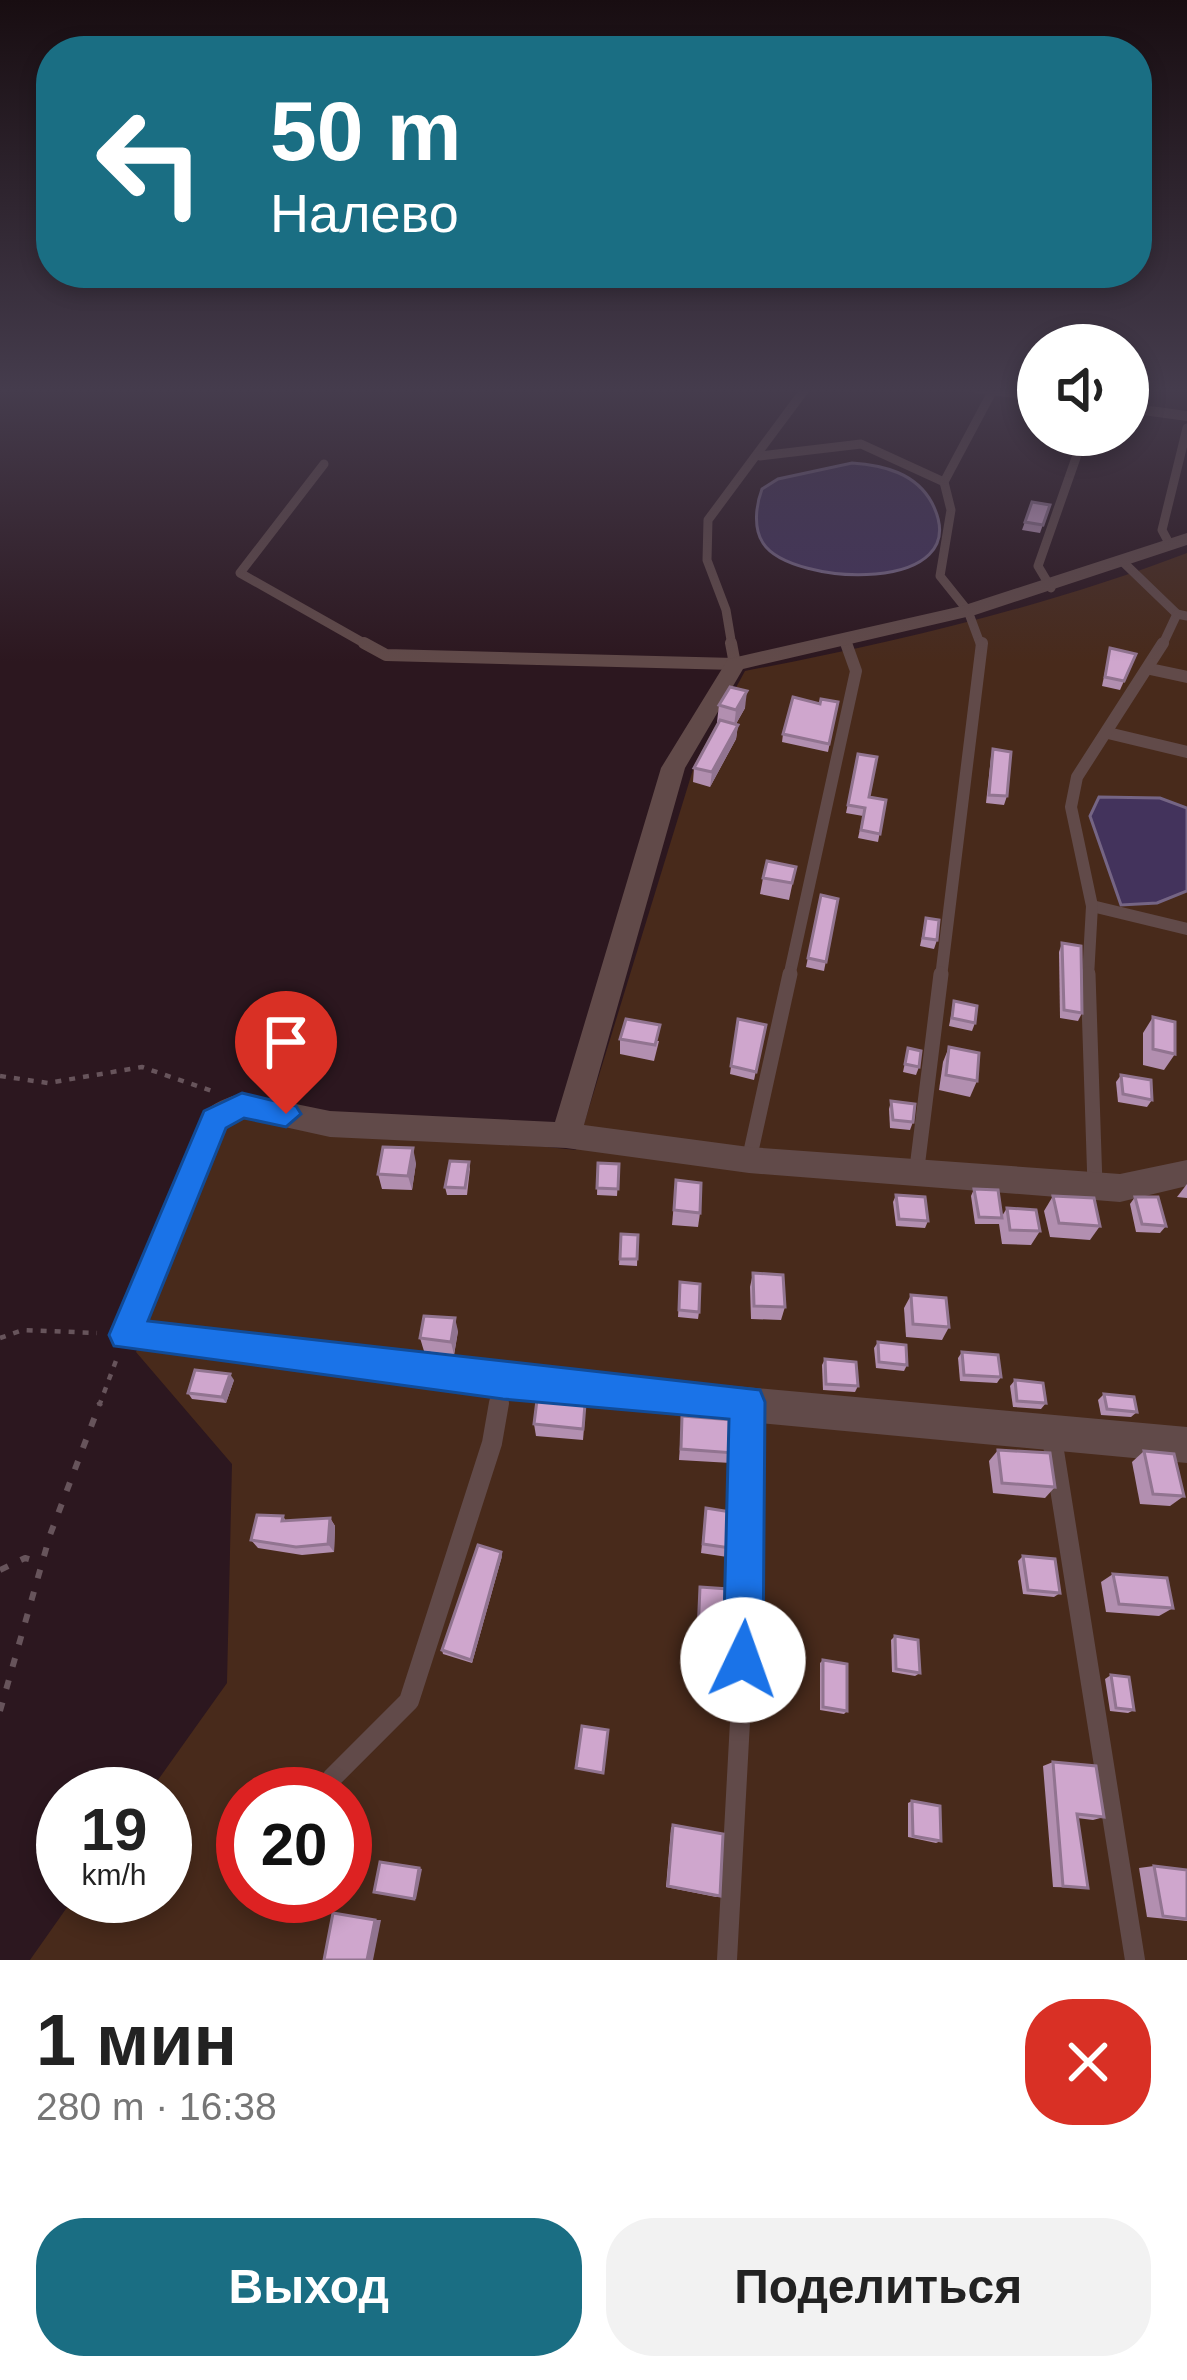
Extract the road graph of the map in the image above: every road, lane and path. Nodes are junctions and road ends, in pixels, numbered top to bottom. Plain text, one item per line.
1 (311, 479) edge
2 (741, 479) edge
3 (938, 479) edge
4 (1068, 479) edge
5 (1174, 479) edge
6 (944, 482) joint
7 (1179, 542) edge
8 (1122, 561) junction
9 (1051, 588) junction
10 (968, 611) junction
11 (1182, 615) edge
12 (846, 643) junction
13 (735, 664) junction
14 (1150, 669) junction
15 (1187, 677) edge
16 (1108, 733) junction
17 (1187, 752) edge
18 (1092, 906) junction
19 (1187, 929) edge
20 (0, 1076) edge
21 (242, 1105) junction
22 (566, 1135) junction
23 (748, 1160) junction
24 (1187, 1172) edge
25 (916, 1176) junction
26 (1095, 1186) junction
27 (126, 1335) junction
28 (0, 1338) edge
29 (503, 1382) junction
30 (747, 1402) junction
31 (1051, 1431) junction
32 (1187, 1445) edge
33 (42, 1563) junction
34 (0, 1570) edge
35 (0, 1711) edge
36 (339, 1767) edge
37 (727, 1960) edge
38 (1136, 1960) edge

1 - 13 lane
2 - 13 lane
3 - 6 lane
4 - 9 lane
5 - 7 lane
6 - 10 lane
7 - 8 street
8 - 9 street
8 - 11 lane
9 - 10 street
10 - 12 street
10 - 25 lane
11 - 14 lane
12 - 13 street
12 - 23 lane
13 - 22 street
14 - 15 lane
14 - 16 lane
16 - 17 lane
16 - 18 lane
18 - 19 lane
18 - 26 lane
20 - 21 path
21 - 22 street
21 - 27 street
22 - 23 street
23 - 25 street
24 - 26 street
25 - 26 street
27 - 28 path
27 - 29 street
27 - 33 path
29 - 30 street
29 - 36 lane
30 - 31 street
30 - 37 lane
31 - 32 street
31 - 38 lane
33 - 34 path
33 - 35 path

